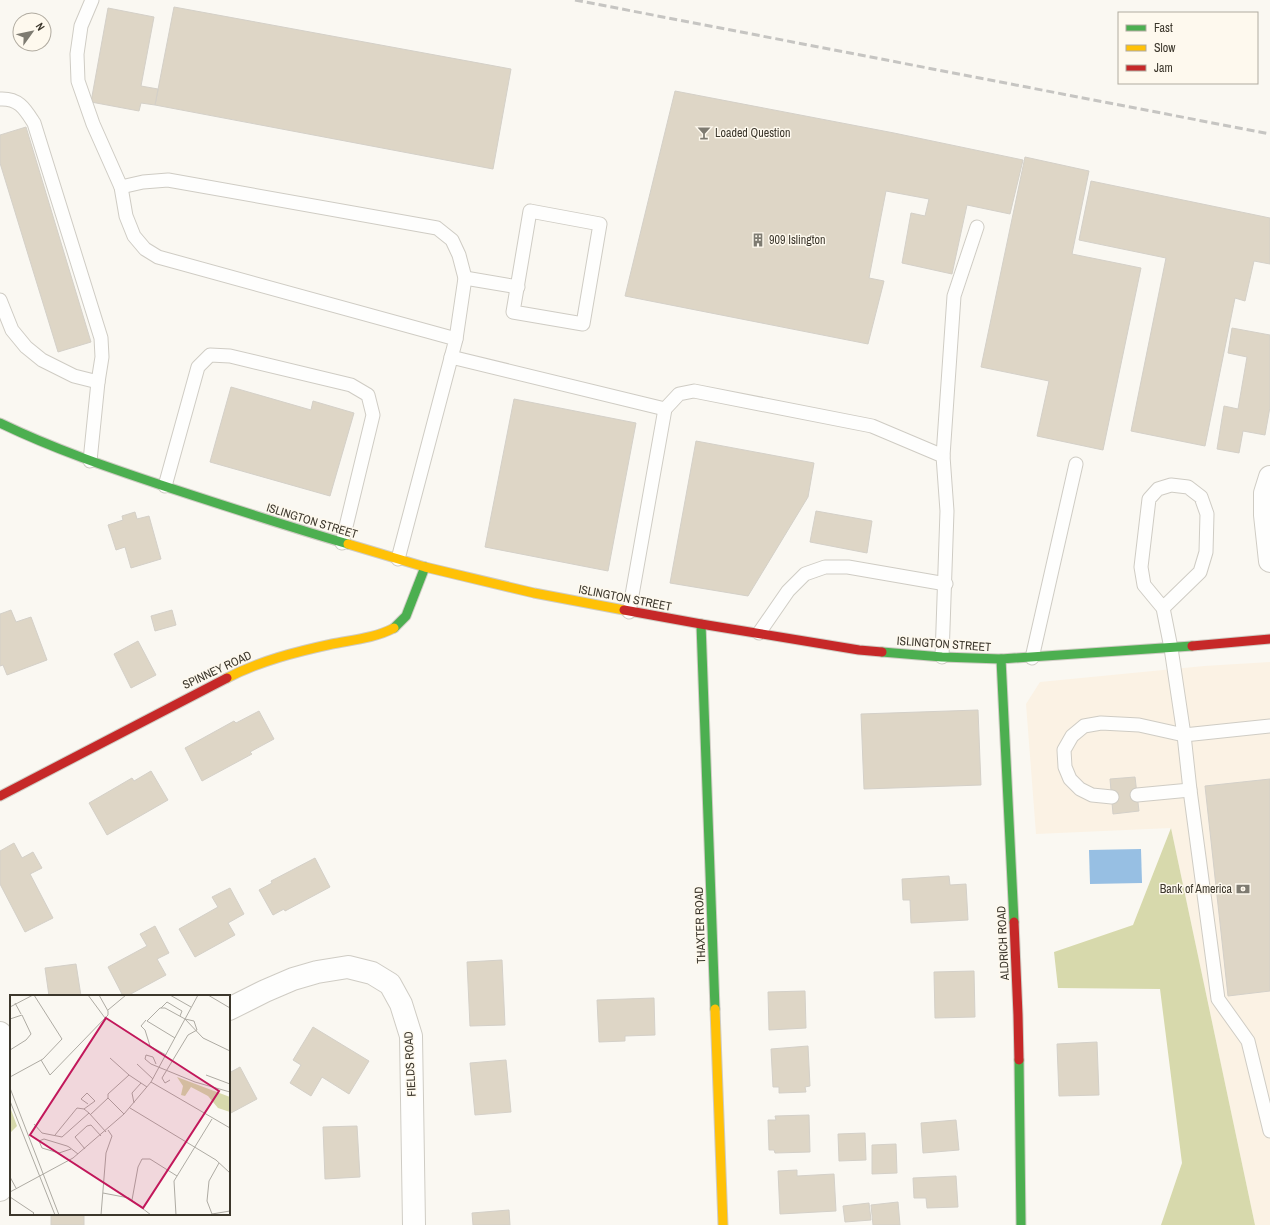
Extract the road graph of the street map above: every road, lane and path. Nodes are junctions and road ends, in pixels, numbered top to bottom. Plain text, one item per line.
1 (92, 0) edge
2 (0, 99) edge
3 (121, 187) junction
4 (977, 227) dead end
5 (465, 278) junction
6 (518, 287) junction
7 (0, 300) edge
8 (456, 338) junction
9 (451, 357) junction
10 (98, 382) junction
11 (665, 409) junction
12 (0, 423) edge
13 (943, 456) junction
14 (90, 462) junction
15 (1076, 464) dead end
16 (1270, 477) edge
17 (165, 486) junction
18 (342, 543) junction
19 (398, 559) junction
20 (1270, 561) edge
21 (425, 566) junction
22 (946, 584) junction
23 (1163, 608) junction
24 (629, 612) junction
25 (702, 624) junction
26 (759, 633) junction
27 (1270, 639) edge
28 (1170, 648) junction
29 (942, 657) junction
30 (1032, 658) junction
31 (1001, 659) junction
32 (1270, 726) edge
33 (1184, 735) junction
34 (1190, 790) junction
35 (1137, 795) dead end
36 (0, 796) edge
37 (1112, 797) dead end
38 (230, 1008) edge
39 (0, 1033) edge
40 (9, 1097) edge
41 (1270, 1131) edge
42 (0, 1190) edge
43 (414, 1225) edge
44 (723, 1225) edge
45 (1021, 1225) edge

1 - 3 lane
2 - 10 lane
3 - 5 lane
3 - 8 lane
4 - 13 lane
5 - 6 lane
5 - 8 lane
6 - 6 lane
7 - 10 lane
8 - 9 lane
9 - 11 lane
9 - 19 lane
10 - 14 lane
11 - 13 lane
11 - 24 lane
12 - 14 street, ISLINGTON STREET
13 - 22 lane
14 - 17 street, ISLINGTON STREET
15 - 30 lane
16 - 20 street
17 - 18 street, ISLINGTON STREET
17 - 18 lane
18 - 19 street, ISLINGTON STREET
19 - 21 street, ISLINGTON STREET
21 - 24 street, ISLINGTON STREET
21 - 36 street, SPINNEY ROAD
22 - 26 lane
22 - 29 lane
23 - 23 lane
23 - 28 lane
24 - 25 street, ISLINGTON STREET
25 - 26 street, ISLINGTON STREET
25 - 44 street, THAXTER ROAD
26 - 29 street, ISLINGTON STREET
27 - 28 street, ISLINGTON STREET
28 - 30 street, ISLINGTON STREET
28 - 33 lane
29 - 31 street, ISLINGTON STREET
30 - 31 street, ISLINGTON STREET
31 - 45 street, ALDRICH ROAD
32 - 33 lane
33 - 34 lane
33 - 37 lane
34 - 35 lane
34 - 41 lane
38 - 43 street, FIELDS ROAD
39 - 40 street
40 - 42 street

